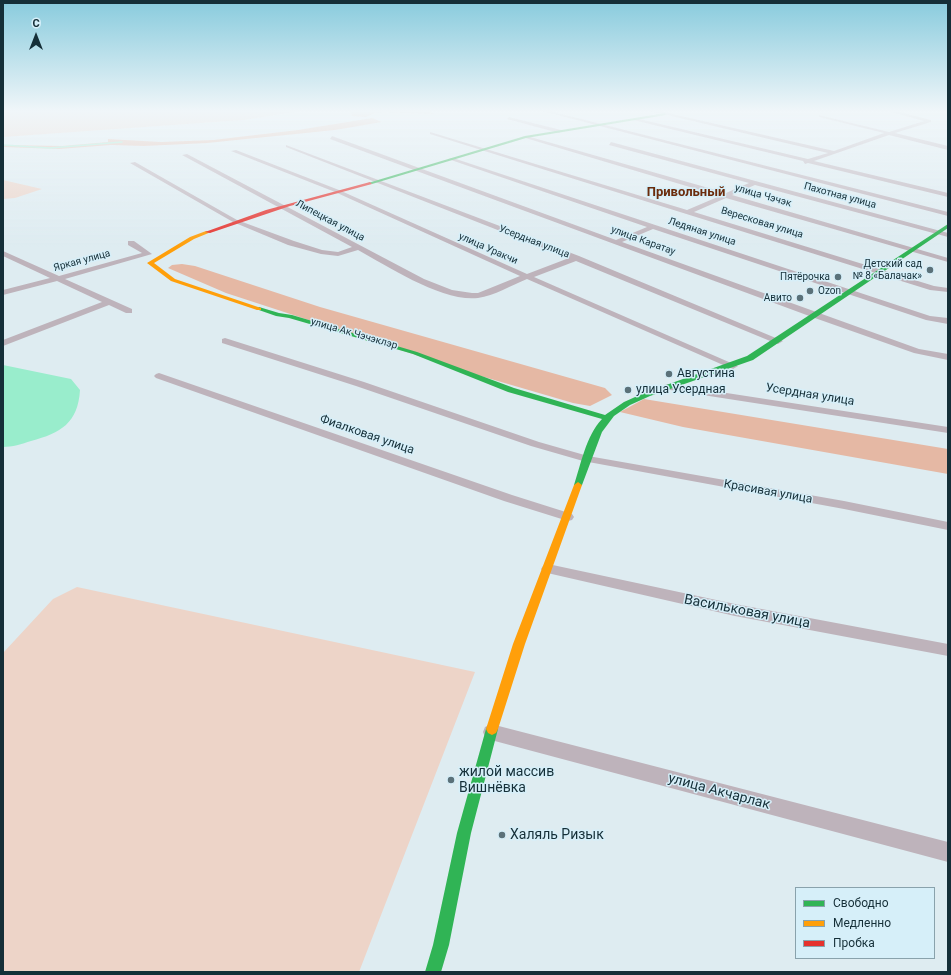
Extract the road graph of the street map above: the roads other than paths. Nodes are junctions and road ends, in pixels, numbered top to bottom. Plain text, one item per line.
1 (186, 156) edge
2 (246, 156) edge
3 (313, 156) edge
4 (379, 156) edge
5 (463, 156) edge
6 (506, 156) edge
7 (586, 156) edge
8 (653, 156) edge
9 (717, 156) edge
10 (780, 156) edge
11 (823, 156) edge
12 (451, 159) junction
13 (806, 162) junction
14 (133, 163) dead end
15 (418, 170) junction
16 (782, 172) junction
17 (380, 181) junction
18 (754, 183) junction
19 (337, 191) junction
20 (725, 195) junction
21 (948, 195) edge
22 (282, 207) junction
23 (688, 212) junction
24 (948, 214) edge
25 (235, 221) junction
26 (948, 226) edge
27 (652, 227) junction
28 (943, 234) edge
29 (616, 242) junction
30 (131, 243) dead end
31 (358, 248) junction
32 (914, 250) junction
33 (3, 253) edge
34 (576, 258) junction
35 (948, 260) edge
36 (881, 271) junction
37 (58, 278) junction
38 (528, 278) junction
39 (948, 290) edge
40 (849, 292) junction
41 (3, 293) edge
42 (108, 302) junction
43 (129, 311) dead end
44 (816, 315) junction
45 (948, 321) edge
46 (3, 331) edge
47 (16, 338) junction
48 (778, 340) junction
49 (225, 341) dead end
50 (3, 343) edge
51 (948, 357) edge
52 (733, 366) junction
53 (159, 376) dead end
54 (668, 387) junction
55 (606, 418) junction
56 (948, 430) edge
57 (587, 459) junction
58 (568, 517) junction
59 (948, 526) edge
60 (548, 569) junction
61 (948, 650) edge
62 (491, 732) junction
63 (948, 852) edge
64 (433, 972) edge

1 - 22 street, Липецкая улица
2 - 19 street, улица Уракчи
3 - 17 street, Усердная улица
4 - 15 street, улица Каратау
5 - 12 street
6 - 23 street, Вересковая улица
7 - 20 street, улица Чэчэк
8 - 18 street, Пахотная улица
9 - 16 street
10 - 13 street
11 - 13 street
12 - 15 street
12 - 27 street, Ледяная улица
13 - 16 street
13 - 21 street
14 - 25 street
15 - 17 street
15 - 29 street, улица Каратау
16 - 18 street
16 - 24 street
17 - 19 street
17 - 34 street, Усердная улица
18 - 20 street
18 - 28 street, Пахотная улица
19 - 22 street
19 - 38 street, улица Уракчи
20 - 23 street
20 - 32 street, улица Чэчэк
22 - 25 street
22 - 31 street, Липецкая улица
23 - 36 street, Вересковая улица
25 - 31 street
25 - 55 street, улица Ак Чэчэклэр
26 - 28 street
27 - 29 street
27 - 40 street, Ледяная улица
28 - 32 street
29 - 44 street, улица Каратау
30 - 37 street, Яркая улица
31 - 38 street, Липецкая улица
32 - 35 street, улица Чэчэк
32 - 36 street
33 - 37 street
34 - 38 street
34 - 48 street, Усердная улица
36 - 39 street, Вересковая улица
36 - 40 street
37 - 41 street, Яркая улица
37 - 42 street
38 - 52 street, улица Уракчи
40 - 44 street
40 - 45 street, Ледяная улица
42 - 43 street
42 - 47 street
44 - 48 street
44 - 51 street, улица Каратау
46 - 47 street
47 - 50 street
48 - 52 street
49 - 57 street
52 - 54 street
53 - 58 street, Фиалковая улица
54 - 55 street
54 - 56 street, Усердная улица
55 - 57 street
57 - 58 street
57 - 59 street, Красивая улица
58 - 60 street
60 - 61 street, Васильковая улица
60 - 62 street
62 - 63 street, улица Акчарлак
62 - 64 street

